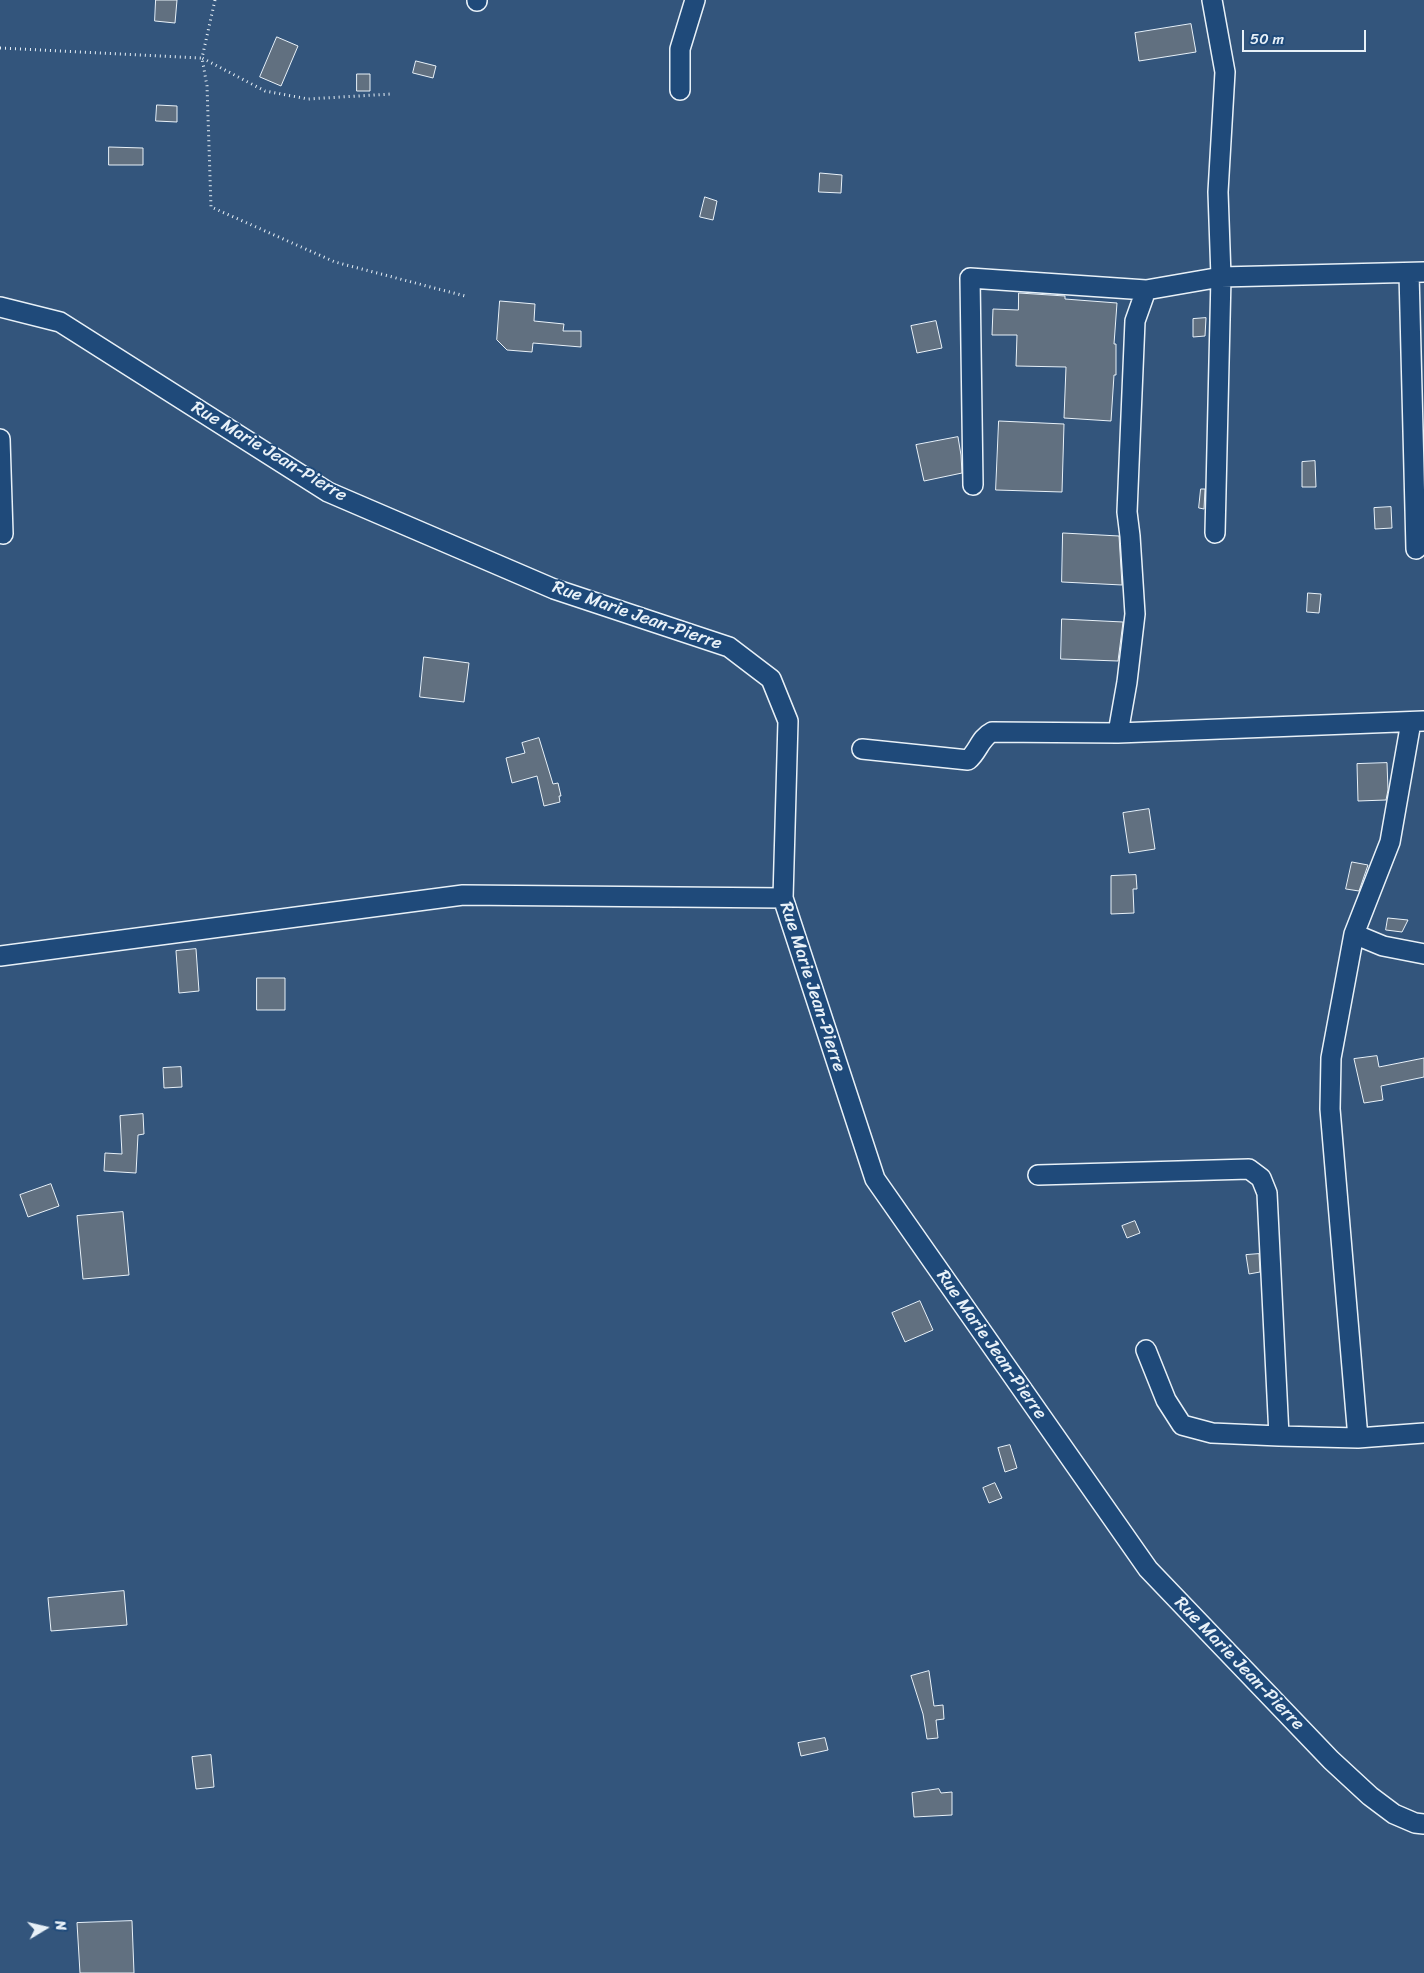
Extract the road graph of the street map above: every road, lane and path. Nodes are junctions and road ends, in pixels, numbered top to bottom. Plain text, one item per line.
1 (215, 0) edge
2 (695, 0) edge
3 (1212, 0) edge
4 (0, 48) edge
5 (202, 58) junction
6 (680, 90) dead end
7 (392, 94) dead end
8 (1417, 273) edge
9 (1220, 277) junction
10 (1146, 290) junction
11 (465, 296) dead end
12 (0, 307) edge
13 (0, 439) edge
14 (973, 485) dead end
15 (1215, 533) dead end
16 (3, 534) dead end
17 (1416, 549) dead end
18 (1418, 721) edge
19 (1118, 733) junction
20 (862, 749) dead end
21 (783, 898) junction
22 (1354, 934) junction
23 (1424, 954) edge
24 (0, 956) edge
25 (1038, 1175) dead end
26 (1146, 1350) dead end
27 (1424, 1433) edge
28 (1280, 1436) junction
29 (1358, 1438) junction
30 (1424, 1824) edge

1 - 5 path
2 - 6 street
3 - 9 street
4 - 5 path
5 - 7 path
5 - 11 path
8 - 9 street
8 - 17 street
9 - 10 street
9 - 15 street
10 - 14 street
10 - 19 street
12 - 21 street, Rue Marie Jean-Pierre
13 - 16 street
18 - 19 street
18 - 22 street
19 - 20 street
21 - 24 street
21 - 30 street, Rue Marie Jean-Pierre
22 - 23 street
22 - 29 street
25 - 28 street
26 - 28 street
27 - 29 street
28 - 29 street

